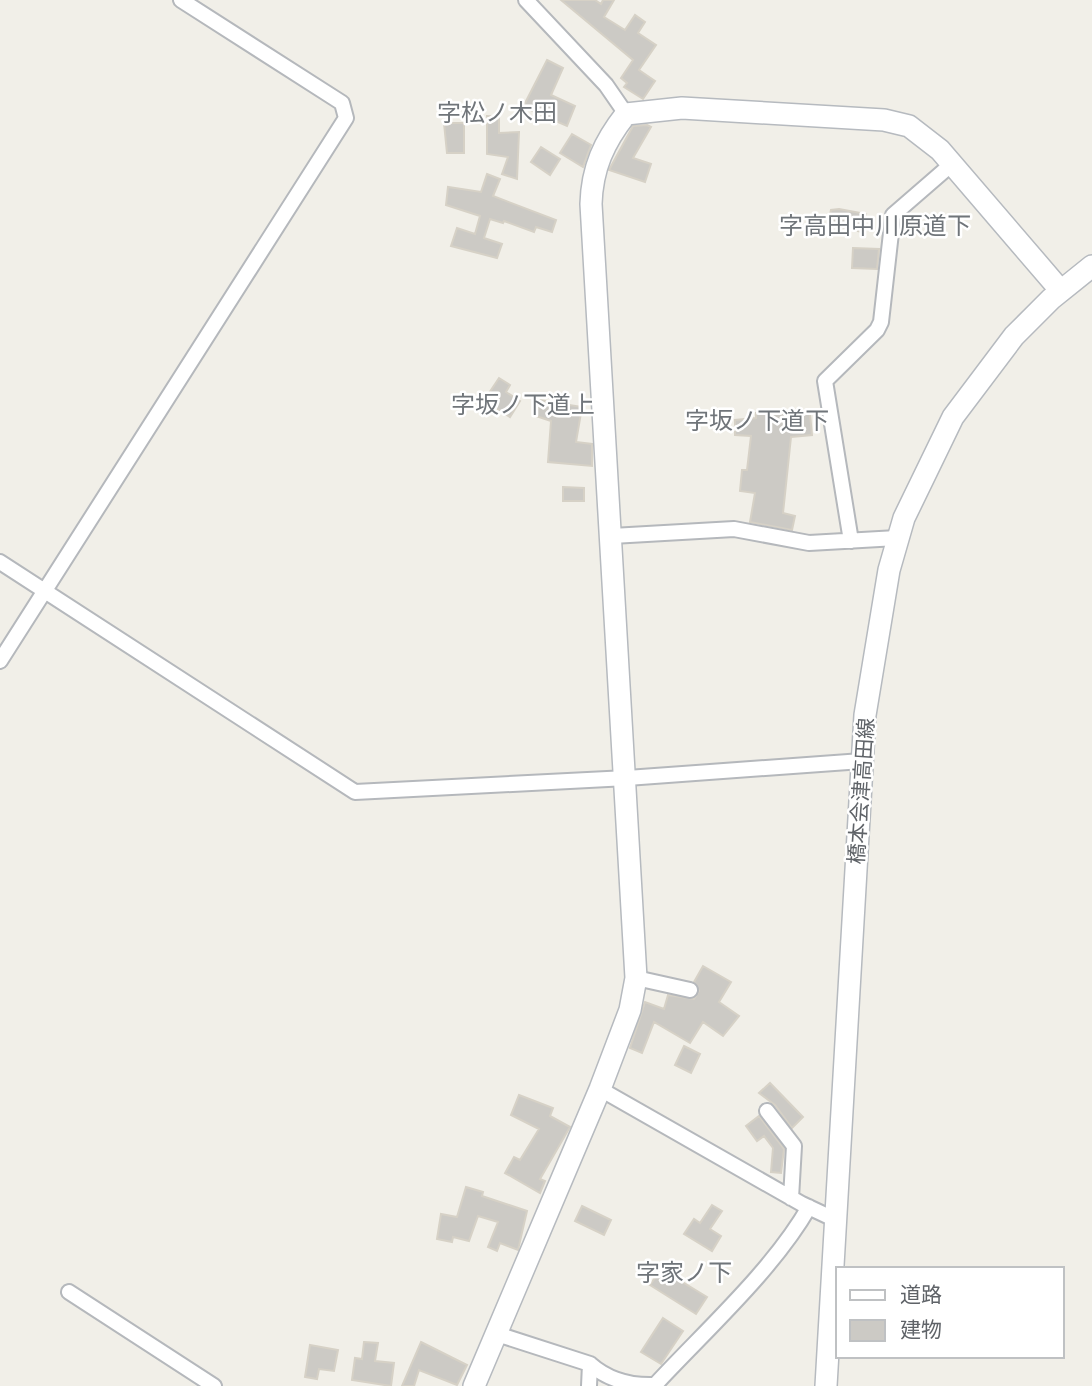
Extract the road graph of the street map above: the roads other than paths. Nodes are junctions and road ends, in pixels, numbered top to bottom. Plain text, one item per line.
1 (526, 0) edge
2 (189, 2) edge
3 (626, 114) junction
4 (953, 163) junction
5 (1092, 265) edge
6 (1061, 290) junction
7 (612, 536) junction
8 (897, 538) junction
9 (851, 541) junction
10 (0, 562) edge
11 (45, 591) junction
12 (0, 661) edge
13 (862, 761) junction
14 (627, 778) junction
15 (636, 978) junction
16 (690, 990) dead end
17 (600, 1089) junction
18 (767, 1111) dead end
19 (791, 1198) junction
20 (809, 1207) junction
21 (836, 1220) junction
22 (69, 1292) dead end
23 (496, 1334) junction
24 (590, 1364) junction
25 (655, 1385) edge
26 (214, 1386) edge
27 (474, 1386) edge
28 (589, 1386) edge
29 (671, 1386) edge
30 (826, 1386) edge

1 - 3 street
2 - 11 street
3 - 4 street
3 - 7 street
4 - 6 street
4 - 9 street
5 - 6 street, 橋本会津高田線
6 - 8 street, 橋本会津高田線
7 - 9 street
7 - 14 street
8 - 9 street
8 - 13 street, 橋本会津高田線
10 - 11 street
11 - 12 street
11 - 14 street
13 - 14 street
13 - 21 street, 橋本会津高田線
14 - 15 street
15 - 16 street
15 - 17 street
17 - 19 street
17 - 23 street
18 - 19 street
19 - 20 street
20 - 21 street
20 - 25 street
21 - 30 street, 橋本会津高田線
22 - 26 street
23 - 24 street
23 - 27 street
24 - 25 street
24 - 28 street
25 - 29 street

